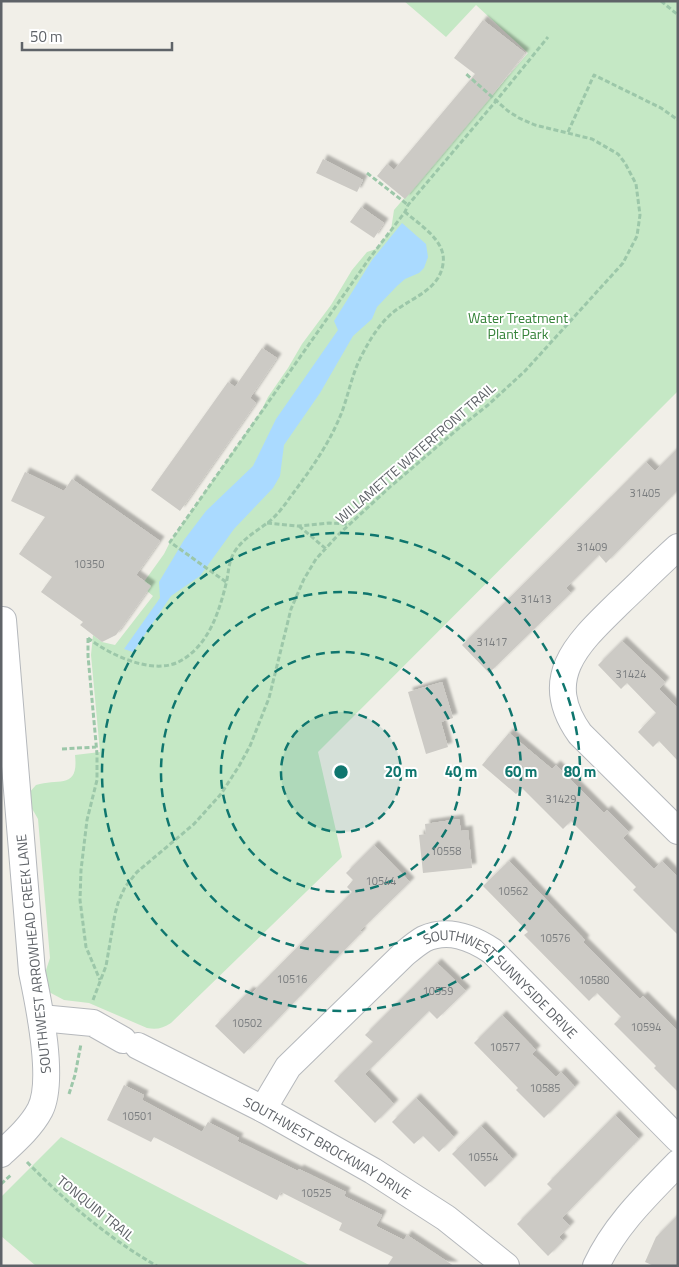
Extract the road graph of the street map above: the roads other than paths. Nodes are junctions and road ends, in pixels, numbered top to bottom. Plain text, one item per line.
1 (678, 547) edge
2 (3, 620) dead end
3 (678, 831) edge
4 (41, 1018) junction
5 (263, 1109) junction
6 (678, 1139) edge
7 (1, 1154) edge
8 (678, 1163) edge
9 (506, 1266) edge
10 (596, 1266) edge

1 - 3 street
2 - 4 street, SOUTHWEST ARROWHEAD CREEK LANE
4 - 5 street, SOUTHWEST BROCKWAY DRIVE
4 - 7 street, SOUTHWEST ARROWHEAD CREEK LANE
5 - 6 street, SOUTHWEST SUNNYSIDE DRIVE
5 - 9 street, SOUTHWEST BROCKWAY DRIVE
8 - 10 street

